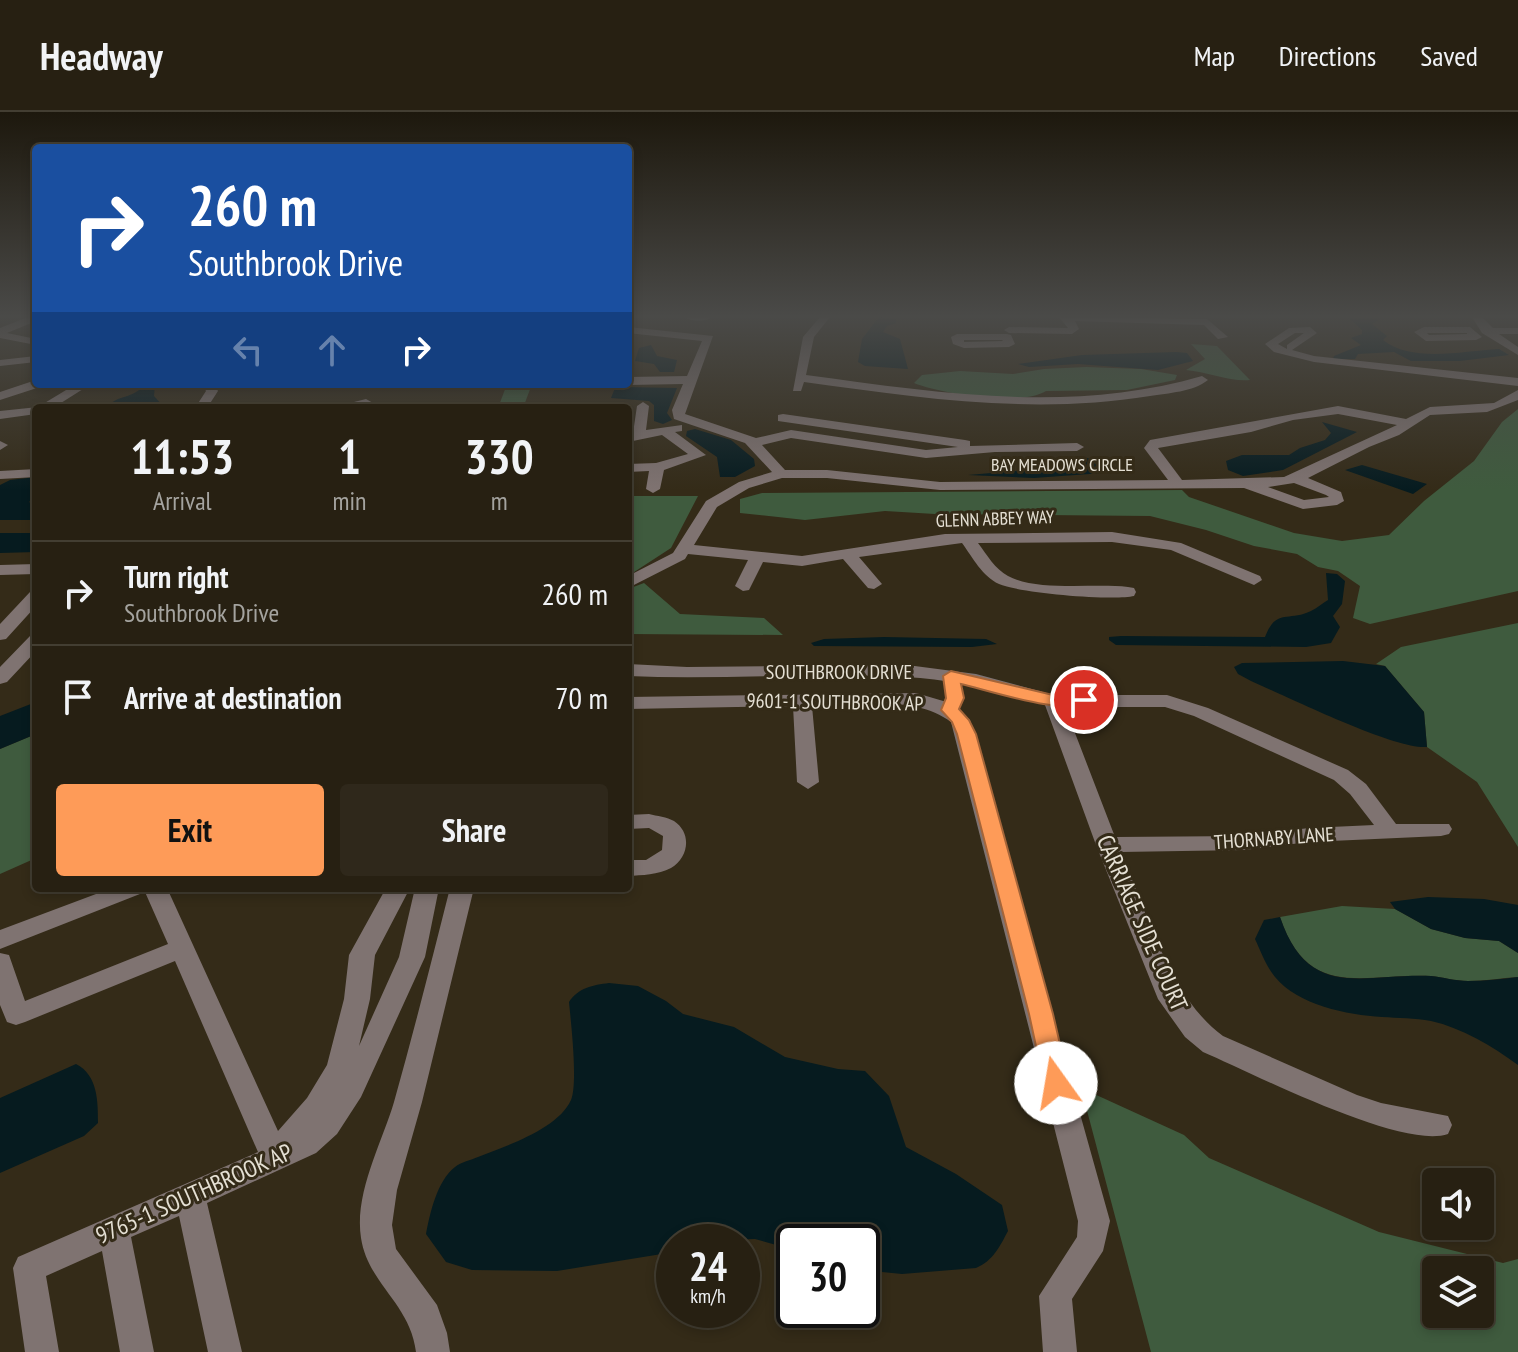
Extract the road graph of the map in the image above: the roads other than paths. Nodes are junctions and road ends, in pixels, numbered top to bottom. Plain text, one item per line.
1 (693, 375) edge
2 (800, 375) edge
3 (1394, 375) edge
4 (1453, 375) edge
5 (691, 380) junction
6 (1202, 380) dead end
7 (632, 381) edge
8 (1518, 382) edge
9 (1407, 383) dead end
10 (32, 385) edge
11 (78, 388) edge
12 (358, 388) edge
13 (1518, 394) edge
14 (0, 396) edge
15 (361, 403) junction
16 (51, 404) edge
17 (358, 404) edge
18 (374, 404) edge
19 (643, 406) dead end
20 (32, 411) edge
21 (0, 415) edge
22 (783, 418) dead end
23 (729, 421) dead end
24 (804, 421) junction
25 (699, 422) junction
26 (1407, 423) junction
27 (665, 431) junction
28 (791, 434) junction
29 (634, 438) edge
30 (753, 443) junction
31 (1077, 447) dead end
32 (995, 448) junction
33 (657, 467) junction
34 (632, 468) edge
35 (32, 473) edge
36 (781, 474) junction
37 (0, 475) edge
38 (1296, 479) junction
39 (1247, 484) junction
40 (1179, 485) junction
41 (653, 489) dead end
42 (966, 538) junction
43 (684, 549) junction
44 (849, 556) junction
45 (757, 558) junction
46 (0, 560) edge
47 (32, 560) edge
48 (32, 569) edge
49 (0, 570) edge
50 (1254, 580) dead end
51 (632, 581) edge
52 (874, 584) dead end
53 (743, 586) dead end
54 (1128, 592) dead end
55 (32, 600) edge
56 (0, 635) edge
57 (32, 644) edge
58 (632, 670) edge
59 (944, 675) junction
60 (0, 678) edge
61 (802, 700) junction
62 (1053, 701) junction
63 (632, 703) edge
64 (950, 710) junction
65 (808, 782) dead end
66 (632, 822) edge
67 (1441, 829) dead end
68 (1390, 831) junction
69 (1107, 845) junction
70 (632, 868) edge
71 (126, 892) edge
72 (157, 892) edge
73 (396, 892) edge
74 (426, 892) edge
75 (461, 892) edge
76 (0, 940) edge
77 (182, 948) junction
78 (0, 962) edge
79 (394, 998) junction
80 (357, 999) junction
81 (1438, 1125) dead end
82 (275, 1156) junction
83 (190, 1196) junction
84 (114, 1229) junction
85 (42, 1352) edge
86 (137, 1352) edge
87 (225, 1352) edge
88 (433, 1352) edge
89 (1060, 1352) edge

1 - 5 street
2 - 6 street
3 - 9 street
4 - 8 street
5 - 7 street
5 - 25 street
10 - 14 street
11 - 16 street
12 - 15 street
13 - 26 street, BAY MEADOWS CIRCLE
15 - 17 street
15 - 18 street
19 - 29 street
20 - 21 street
22 - 24 street
23 - 25 street
24 - 28 street
24 - 32 street
25 - 27 street
25 - 30 street
26 - 38 street, BAY MEADOWS CIRCLE
26 - 40 street
27 - 29 street
27 - 33 street
28 - 30 street
28 - 32 street
30 - 36 street
31 - 32 street
33 - 34 street
33 - 41 street
35 - 37 street
36 - 40 street, BAY MEADOWS CIRCLE
36 - 43 street, BAY MEADOWS CIRCLE
38 - 39 street, BAY MEADOWS CIRCLE
38 - 39 street
39 - 40 street, BAY MEADOWS CIRCLE
42 - 44 street, GLENN ABBEY WAY
42 - 50 street, GLENN ABBEY WAY
42 - 54 street
43 - 45 street, GLENN ABBEY WAY
43 - 51 street, BAY MEADOWS CIRCLE
44 - 45 street, GLENN ABBEY WAY
44 - 52 street
45 - 53 street
46 - 47 street
48 - 49 street
55 - 56 street
57 - 60 street
58 - 59 street, SOUTHBROOK DRIVE
59 - 62 street, SOUTHBROOK DRIVE
59 - 64 street
61 - 63 street, 9601-1 SOUTHBROOK AP
61 - 64 street, 9601-1 SOUTHBROOK AP
61 - 65 street
62 - 68 street, SOUTHBROOK DRIVE
62 - 69 street, CARRIAGE SIDE COURT
64 - 89 street, 9601-1 SOUTHBROOK AP
66 - 70 street
67 - 68 street, THORNABY LANE
68 - 69 street, THORNABY LANE
69 - 81 street, CARRIAGE SIDE COURT
71 - 76 street
72 - 77 street
73 - 80 street
74 - 79 street, 9765-1 SOUTHBROOK AP
75 - 88 street
77 - 78 street
77 - 82 street
79 - 80 street
79 - 82 street, 9765-1 SOUTHBROOK AP
80 - 82 street
82 - 83 street, 9765-1 SOUTHBROOK AP
83 - 84 street, 9765-1 SOUTHBROOK AP
83 - 87 street
84 - 85 street, 9765-1 SOUTHBROOK AP
84 - 86 street

